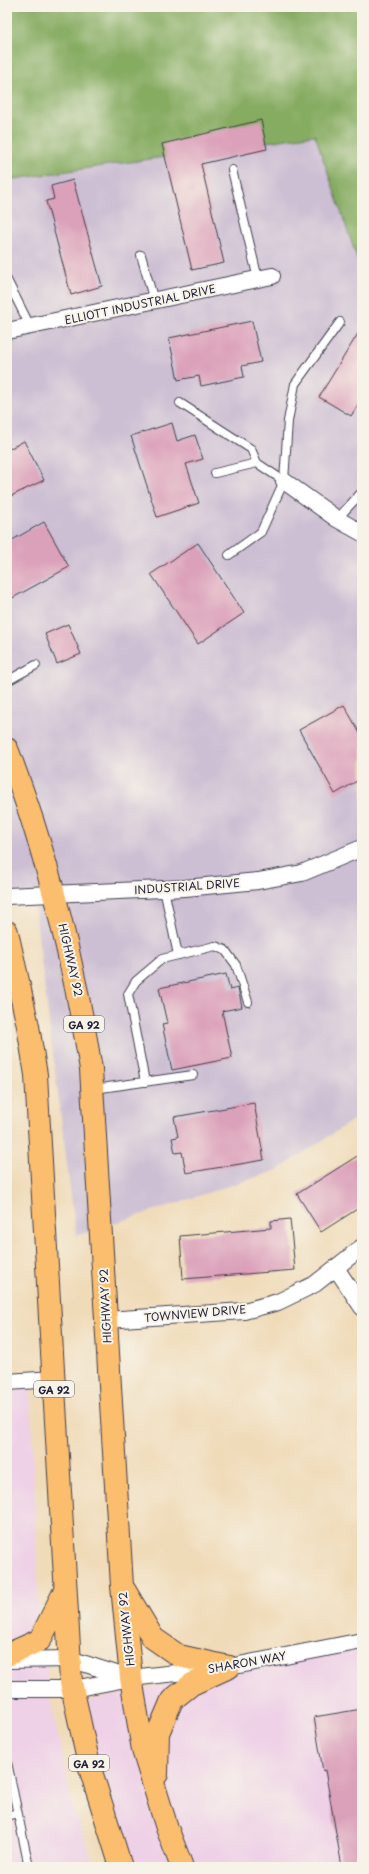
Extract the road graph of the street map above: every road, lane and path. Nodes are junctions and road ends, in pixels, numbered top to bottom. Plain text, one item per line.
1 (232, 170) dead end
2 (141, 255) dead end
3 (265, 278) joint
4 (7, 280) edge
5 (154, 301) junction
6 (340, 322) dead end
7 (30, 326) junction
8 (7, 331) edge
9 (180, 403) dead end
10 (257, 463) junction
11 (215, 473) dead end
12 (284, 481) junction
13 (361, 495) edge
14 (337, 519) junction
15 (362, 533) edge
16 (229, 556) dead end
17 (36, 665) dead end
18 (7, 681) edge
19 (7, 749) edge
20 (362, 848) edge
21 (164, 889) junction
22 (55, 893) junction
23 (7, 896) edge
24 (7, 932) edge
25 (178, 955) junction
26 (248, 1002) dead end
27 (193, 1075) dead end
28 (145, 1082) junction
29 (93, 1090) junction
30 (362, 1247) edge
31 (336, 1268) junction
32 (362, 1306) edge
33 (106, 1320) junction
34 (54, 1379) junction
35 (7, 1382) edge
36 (122, 1586) junction
37 (66, 1589) junction
38 (362, 1641) edge
39 (7, 1655) edge
40 (70, 1659) junction
41 (7, 1660) edge
42 (228, 1667) junction
43 (131, 1678) junction
44 (7, 1689) edge
45 (73, 1689) junction
46 (7, 1762) edge
47 (156, 1793) junction
48 (17, 1814) junction
49 (7, 1816) edge
50 (29, 1867) edge
51 (120, 1867) edge
52 (182, 1867) edge

1 - 3 lane
2 - 5 lane
3 - 5 street, ELLIOTT INDUSTRIAL DRIVE
4 - 7 lane
5 - 7 street, ELLIOTT INDUSTRIAL DRIVE
6 - 12 lane
7 - 8 street, ELLIOTT INDUSTRIAL DRIVE
9 - 10 lane
10 - 11 lane
10 - 12 lane
12 - 14 street
12 - 16 lane
13 - 14 lane
14 - 15 street
17 - 18 lane
19 - 22 main road, HIGHWAY 92 / GA 92
20 - 21 street, INDUSTRIAL DRIVE
21 - 22 street, INDUSTRIAL DRIVE
21 - 25 lane
22 - 23 street, INDUSTRIAL DRIVE
22 - 29 main road, HIGHWAY 92 / GA 92
24 - 34 main road, GA 92
25 - 26 lane
25 - 28 lane
27 - 28 lane
28 - 29 lane
29 - 33 main road, HIGHWAY 92 / GA 92
30 - 31 street, TOWNVIEW DRIVE
31 - 32 street
31 - 33 street, TOWNVIEW DRIVE
33 - 36 main road, HIGHWAY 92 / GA 92
34 - 35 street
34 - 37 main road, GA 92
36 - 42 main road
36 - 43 main road, HIGHWAY 92 / GA 92
37 - 39 main road
37 - 40 main road, GA 92
38 - 42 street, SHARON WAY
40 - 41 street
40 - 43 street
40 - 45 main road, GA 92
42 - 43 street, SHARON WAY
42 - 47 main road
43 - 45 street, SHARON WAY
43 - 47 main road, HIGHWAY 92 / GA 92
44 - 45 street, SHARON WAY
45 - 51 main road, GA 92
46 - 48 lane
47 - 52 main road, HIGHWAY 92 / GA 92
48 - 49 lane
48 - 50 lane

